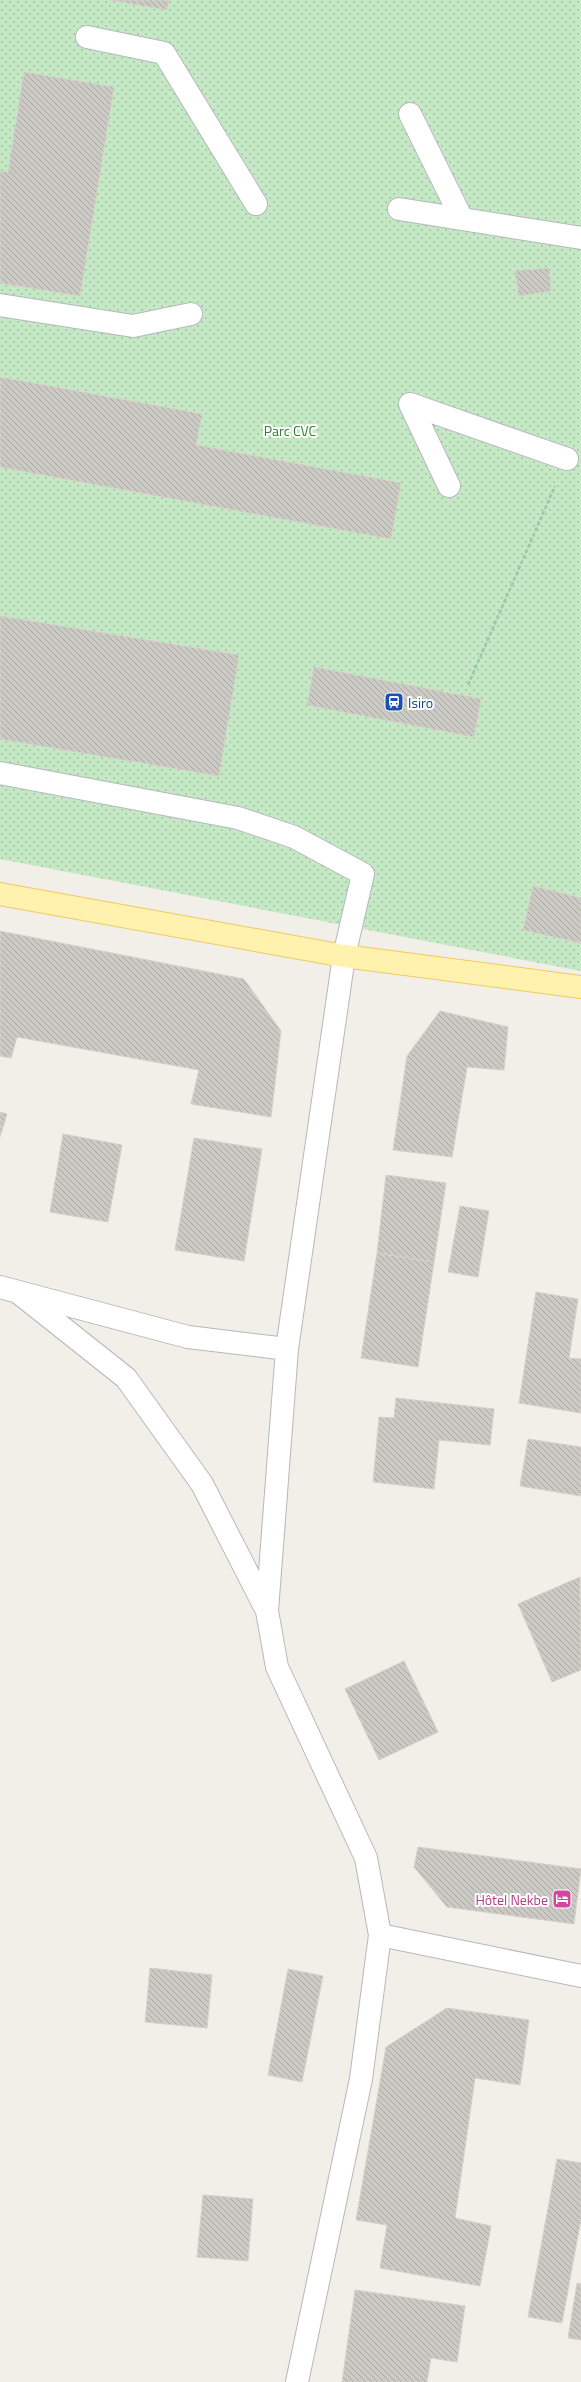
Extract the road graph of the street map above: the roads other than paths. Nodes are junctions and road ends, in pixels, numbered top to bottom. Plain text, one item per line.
1 (88, 37) dead end
2 (410, 114) dead end
3 (256, 204) dead end
4 (399, 209) dead end
5 (462, 219) junction
6 (581, 238) edge
7 (0, 305) edge
8 (191, 314) dead end
9 (567, 459) road end
10 (449, 486) dead end
11 (0, 773) edge
12 (0, 894) edge
13 (344, 956) junction
14 (581, 988) edge
15 (10, 1290) edge
16 (287, 1349) junction
17 (267, 1611) junction
18 (380, 1935) junction
19 (581, 1976) edge
20 (297, 2382) edge

1 - 3 street
2 - 5 street
4 - 5 street
5 - 6 street
7 - 8 street
9 - 10 street
11 - 13 street
12 - 13 main road
13 - 14 main road
13 - 16 street
15 - 16 street
15 - 17 street
16 - 17 street
17 - 18 street
18 - 19 street
18 - 20 street

